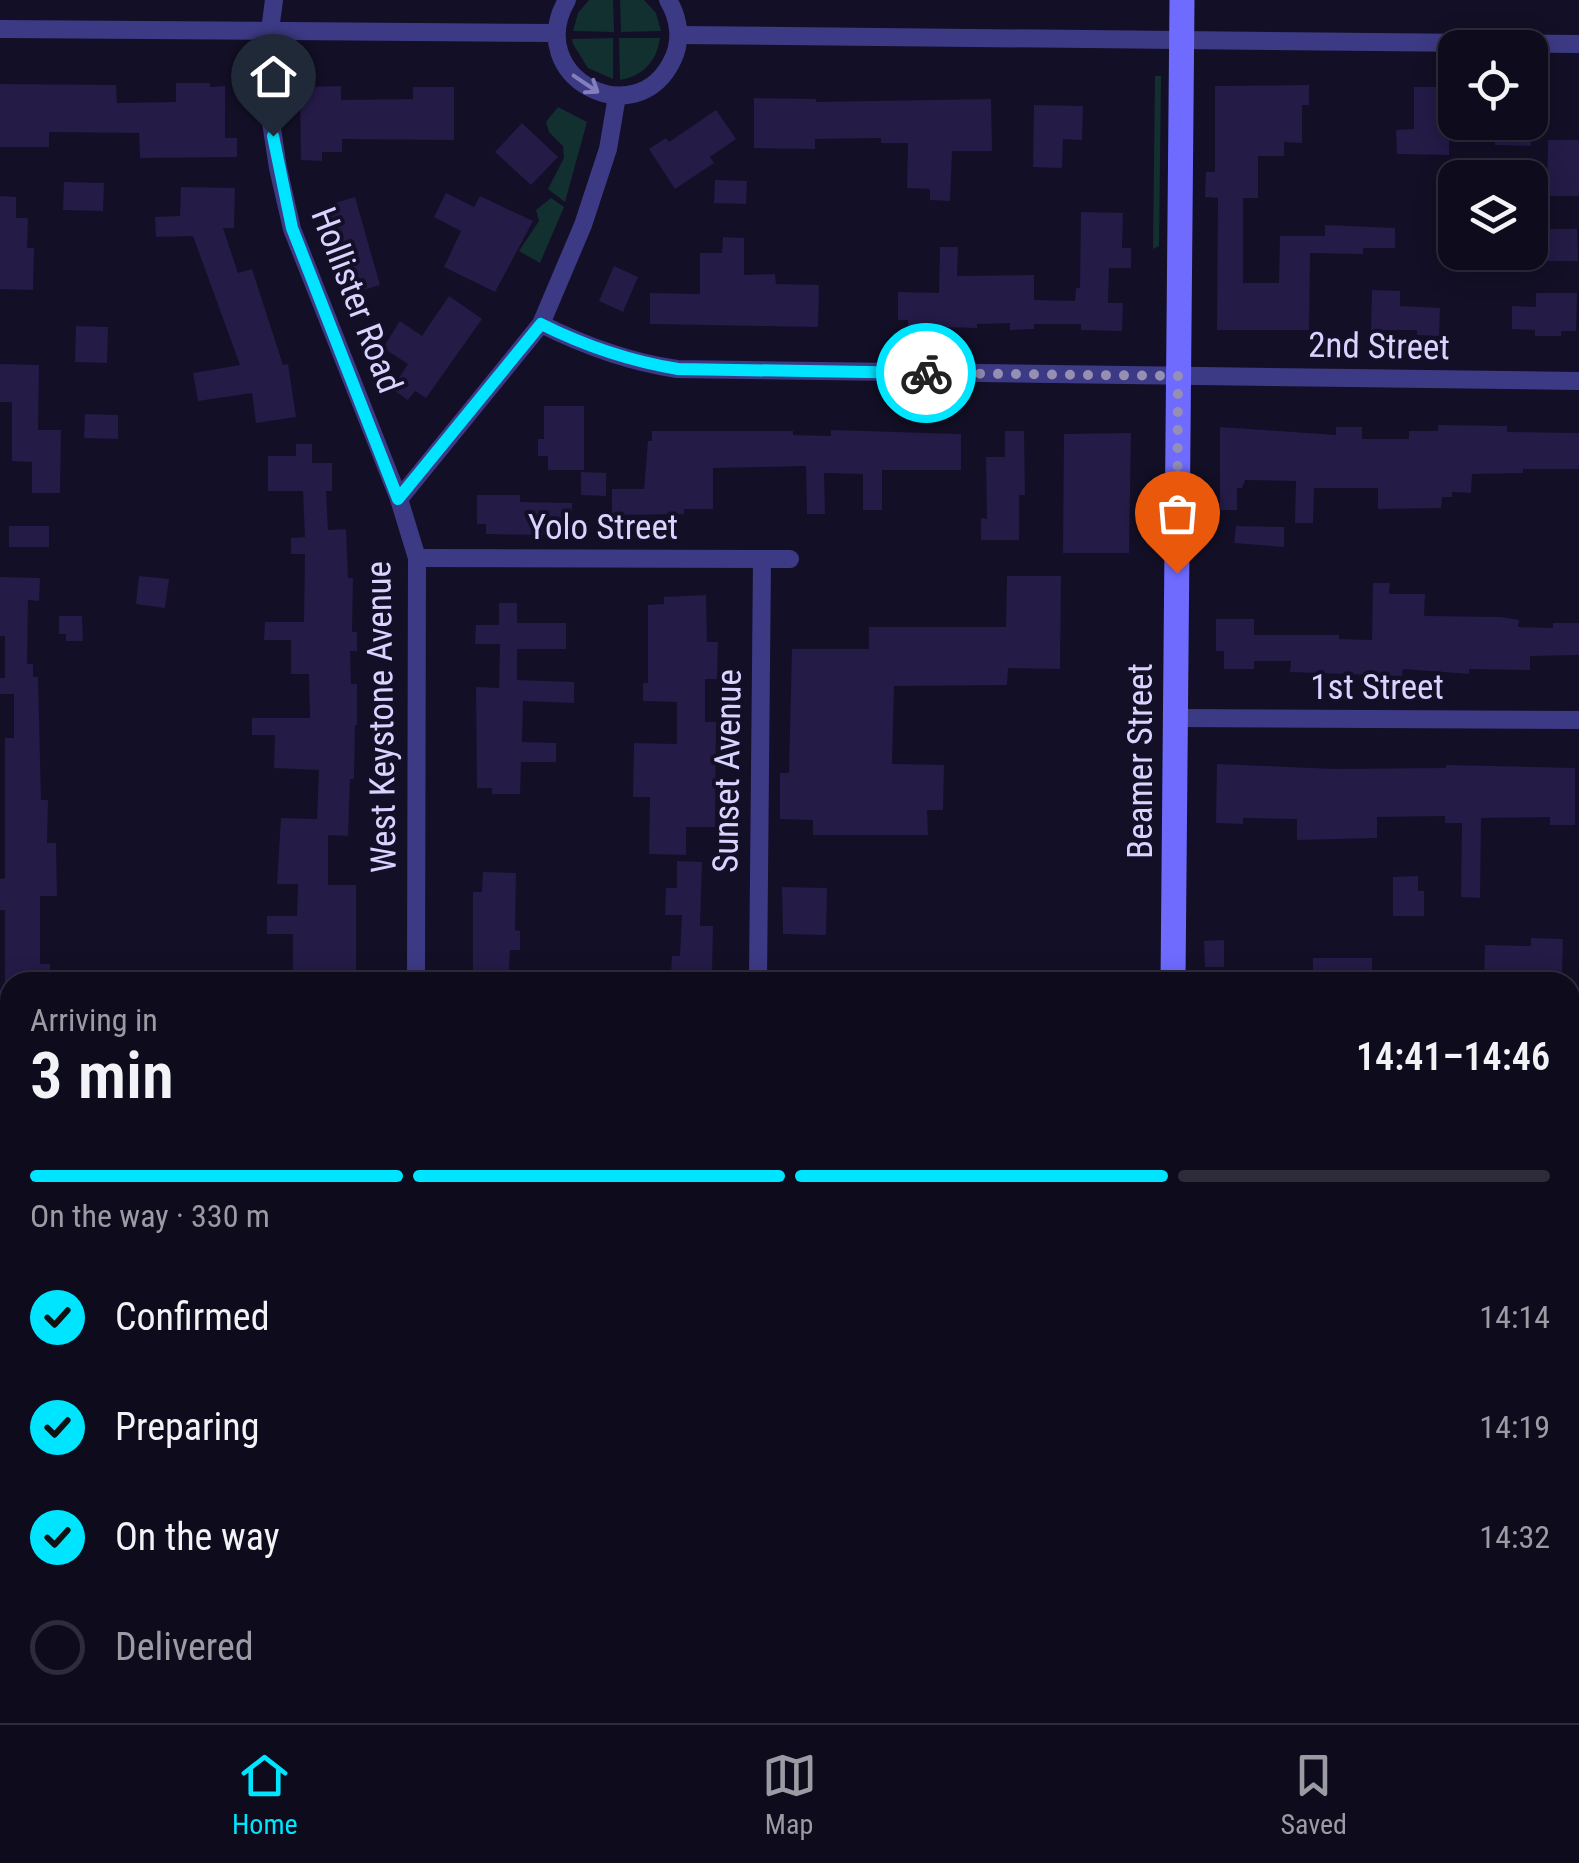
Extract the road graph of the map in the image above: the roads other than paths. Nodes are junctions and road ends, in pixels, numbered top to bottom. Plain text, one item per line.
1 (274, 0) edge
2 (567, 0) edge
3 (668, 0) edge
4 (1182, 0) edge
5 (0, 29) edge
6 (270, 29) junction
7 (556, 33) junction
8 (679, 35) junction
9 (1182, 40) junction
10 (1579, 44) edge
11 (617, 96) junction
12 (541, 324) junction
13 (1178, 376) junction
14 (1579, 380) edge
15 (398, 499) junction
16 (417, 558) junction
17 (790, 559) dead end
18 (762, 560) junction
19 (1176, 718) junction
20 (1579, 720) edge
21 (416, 972) edge
22 (758, 972) edge
23 (1173, 972) edge

1 - 6 street, Hollister Road
2 - 7 street
3 - 8 street
4 - 9 street, Beamer Street
5 - 6 street
6 - 7 street
6 - 15 street, Hollister Road
7 -> 11 street
8 - 9 street
8 - 11 street
9 - 10 street
9 - 13 street, Beamer Street
11 - 12 street
12 - 13 street, 2nd Street
12 - 15 street
13 - 14 street, 2nd Street
13 - 19 street, Beamer Street
15 - 16 street, West Keystone Avenue
16 - 18 street, Yolo Street
16 - 21 street, West Keystone Avenue
17 - 18 street, Yolo Street
18 - 22 street, Sunset Avenue
19 - 20 street, 1st Street
19 - 23 street, Beamer Street

